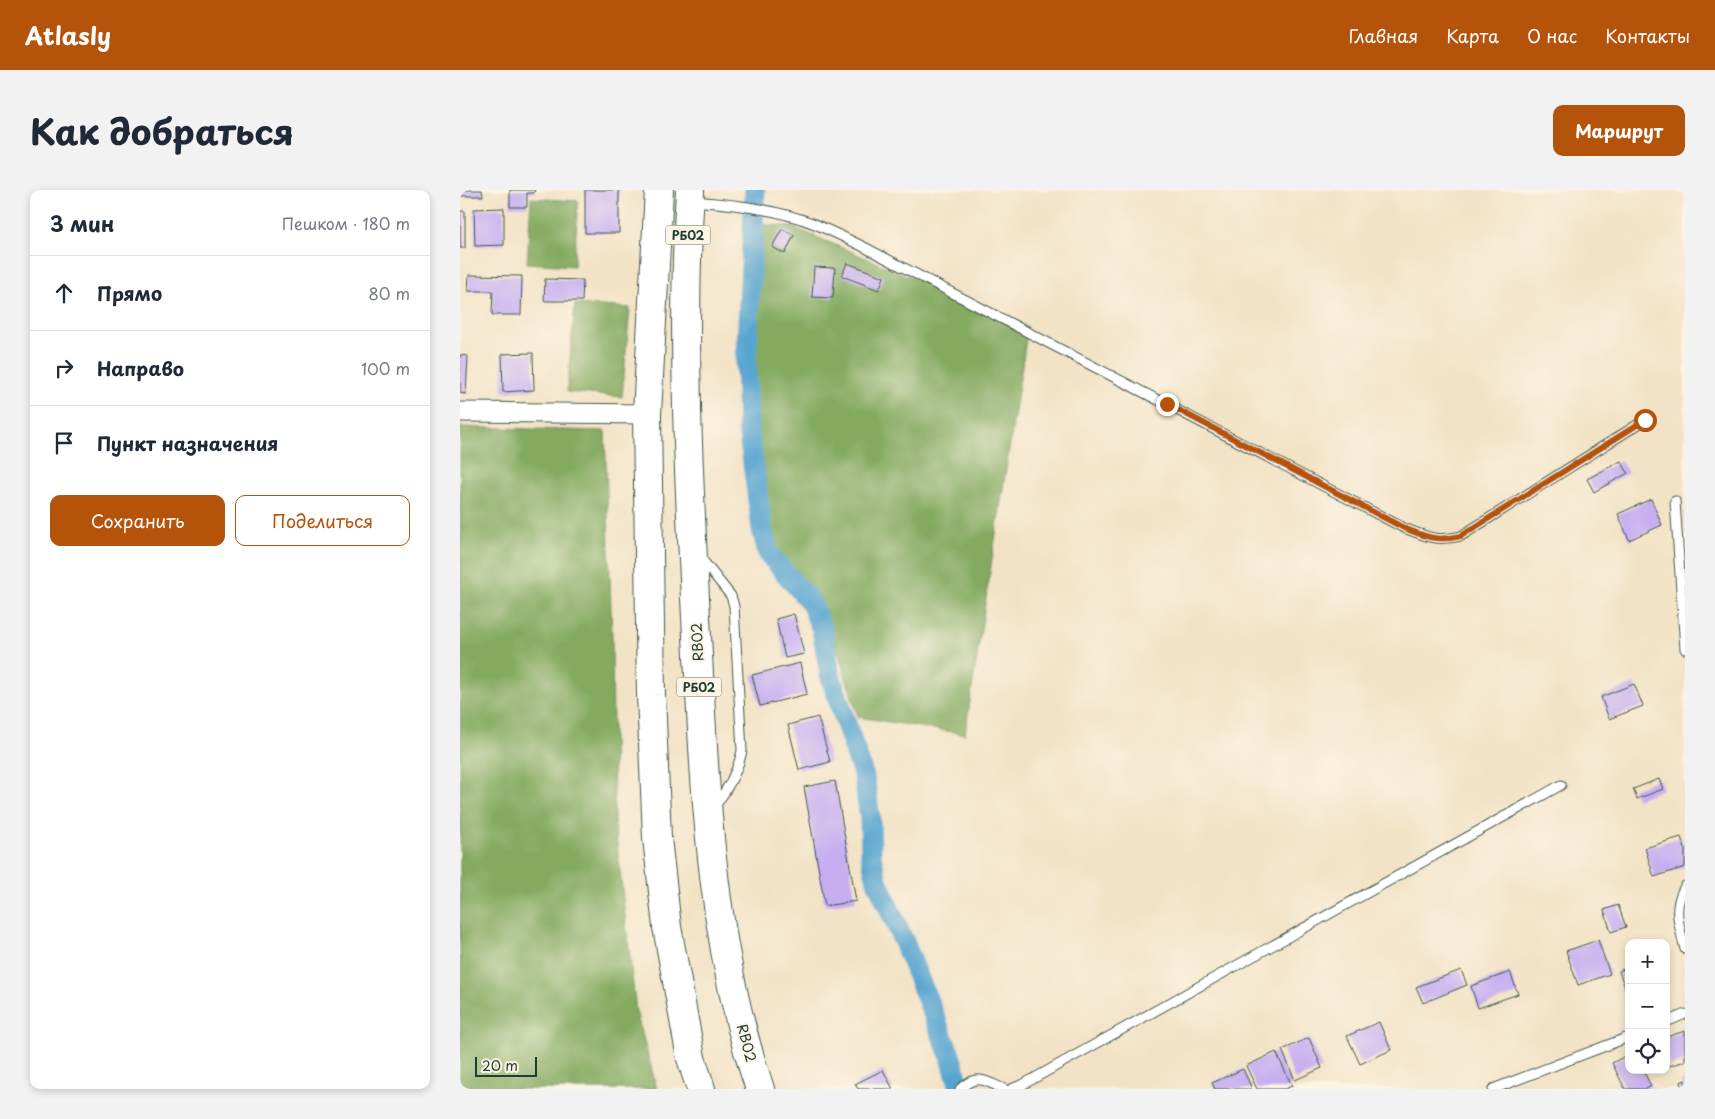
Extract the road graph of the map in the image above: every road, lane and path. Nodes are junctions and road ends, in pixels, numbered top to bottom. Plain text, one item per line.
1 (658, 190) edge
2 (690, 195) edge
3 (460, 412) edge
4 (647, 414) junction
5 (1645, 420) dead end
6 (1675, 501) dead end
7 (692, 547) junction
8 (1685, 649) edge
9 (1561, 785) dead end
10 (706, 818) junction
11 (1685, 886) edge
12 (1685, 949) edge
13 (1685, 1014) edge
14 (1670, 1020) edge
15 (1625, 1039) edge
16 (962, 1087) edge
17 (701, 1089) edge
18 (760, 1089) edge
19 (1004, 1089) edge
20 (1011, 1089) edge
21 (1494, 1089) edge

1 - 4 highway, РБ02
2 - 5 lane
2 - 7 highway, RB02 / РБ02
3 - 4 street
4 - 17 highway, РБ02
6 - 8 lane
7 - 10 highway, RB02 / РБ02
7 - 10 lane
9 - 20 lane
10 - 18 highway, RB02 / РБ02
11 - 12 lane
13 - 14 lane
15 - 21 lane
16 - 19 lane

